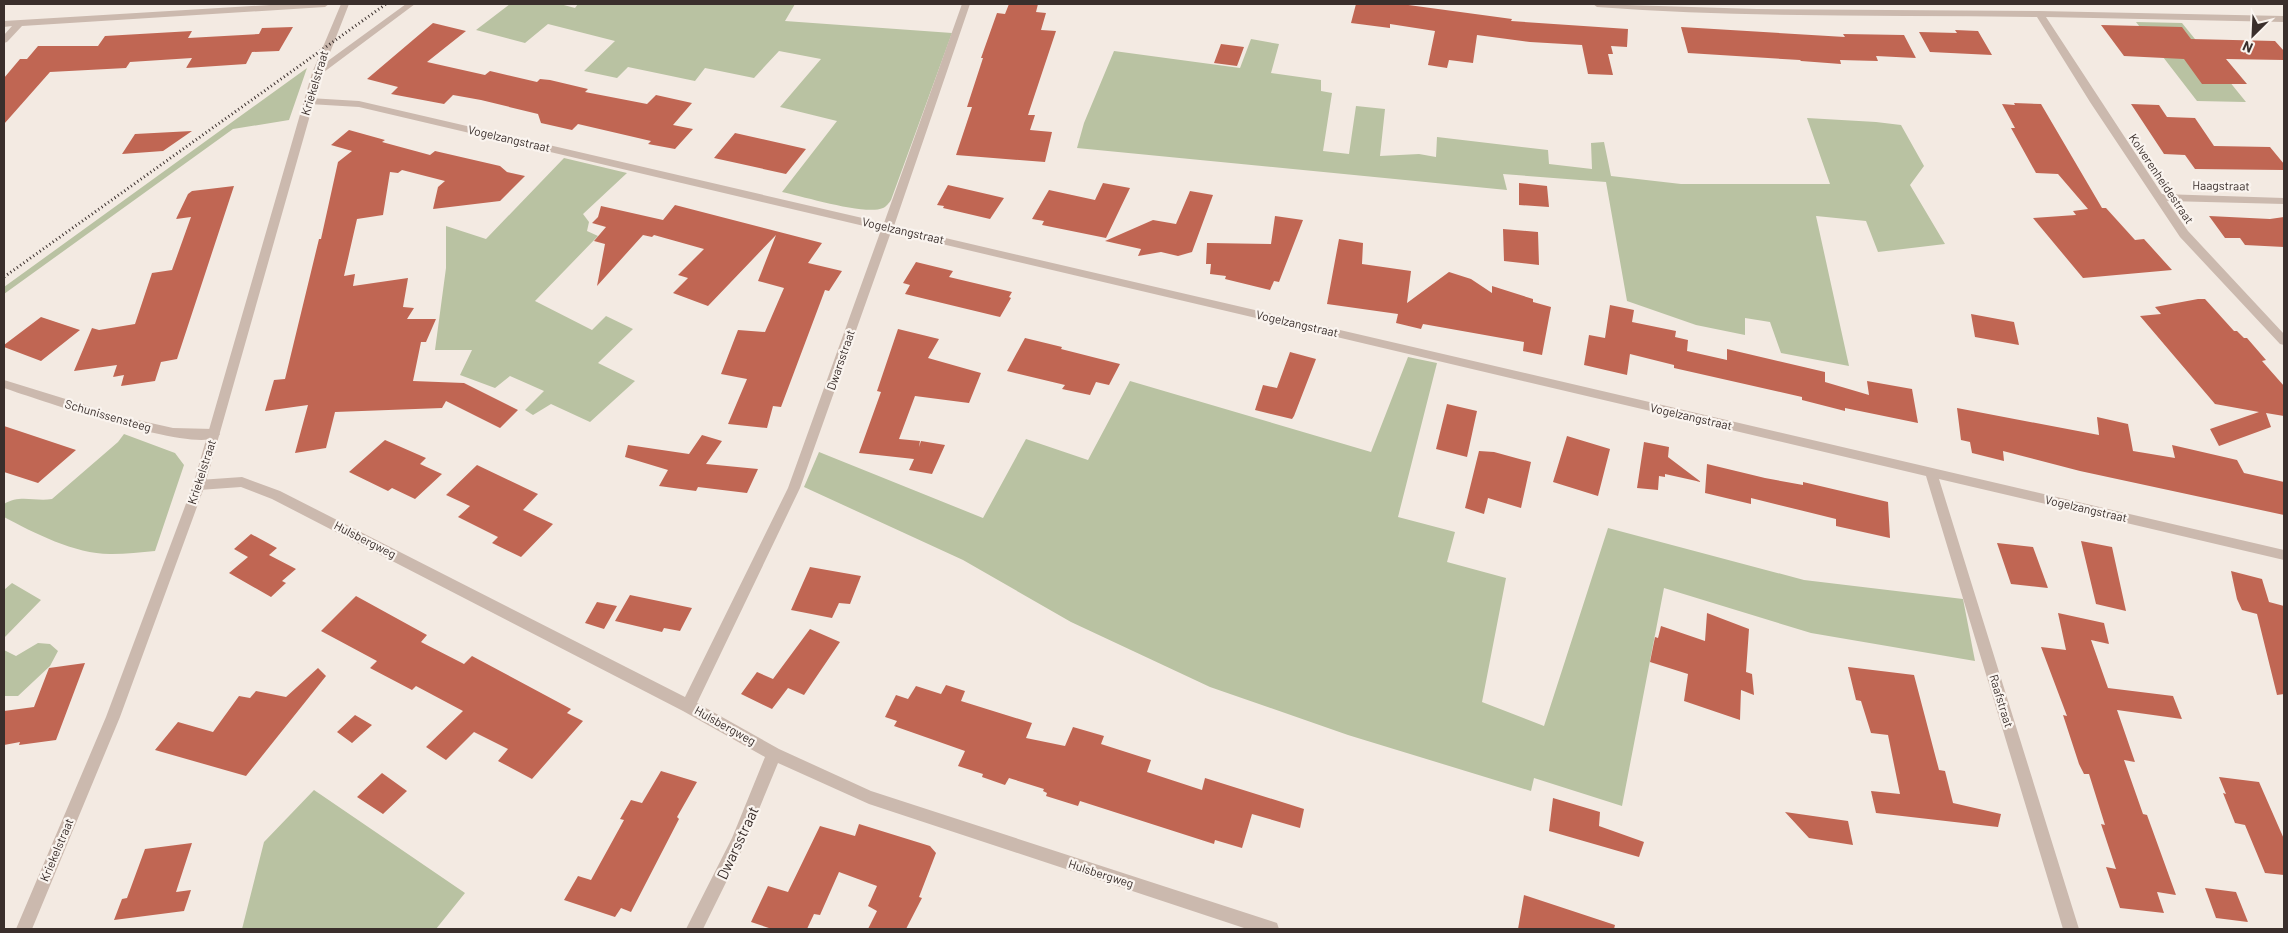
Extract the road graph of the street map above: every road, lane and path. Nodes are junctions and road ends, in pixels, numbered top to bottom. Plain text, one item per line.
1 (325, 4) edge
2 (345, 4) edge
3 (411, 4) edge
4 (966, 4) edge
5 (1597, 4) edge
6 (2039, 14) junction
7 (2284, 19) edge
8 (4, 24) edge
9 (19, 24) junction
10 (4, 40) edge
11 (317, 73) junction
12 (309, 101) junction
13 (2158, 197) junction
14 (2284, 201) edge
15 (887, 227) junction
16 (2284, 340) edge
17 (4, 384) edge
18 (214, 434) junction
19 (1932, 473) junction
20 (199, 485) junction
21 (2284, 555) edge
22 (688, 706) junction
23 (774, 754) junction
24 (24, 929) edge
25 (694, 929) edge
26 (1271, 929) edge
27 (2071, 929) edge

1 - 9 street
2 - 11 street, Kriekelstraat
3 - 11 street
4 - 15 street, Dwarsstraat
5 - 6 street
6 - 7 street
6 - 13 street, Kolverenheidestraat
8 - 9 street
9 - 10 street
11 - 12 street, Kriekelstraat
12 - 15 street, Vogelzangstraat
12 - 18 street, Kriekelstraat
13 - 14 street, Haagstraat
13 - 16 street, Kolverenheidestraat
15 - 19 street, Vogelzangstraat
15 - 22 street, Dwarsstraat
17 - 18 street, Schunissensteeg
18 - 20 street, Kriekelstraat
19 - 21 street, Vogelzangstraat
19 - 27 street, Raafstraat
20 - 22 street, Hulsbergweg
20 - 24 street, Kriekelstraat
22 - 23 street, Hulsbergweg
23 - 25 street, Dwarsstraat
23 - 26 street, Hulsbergweg

